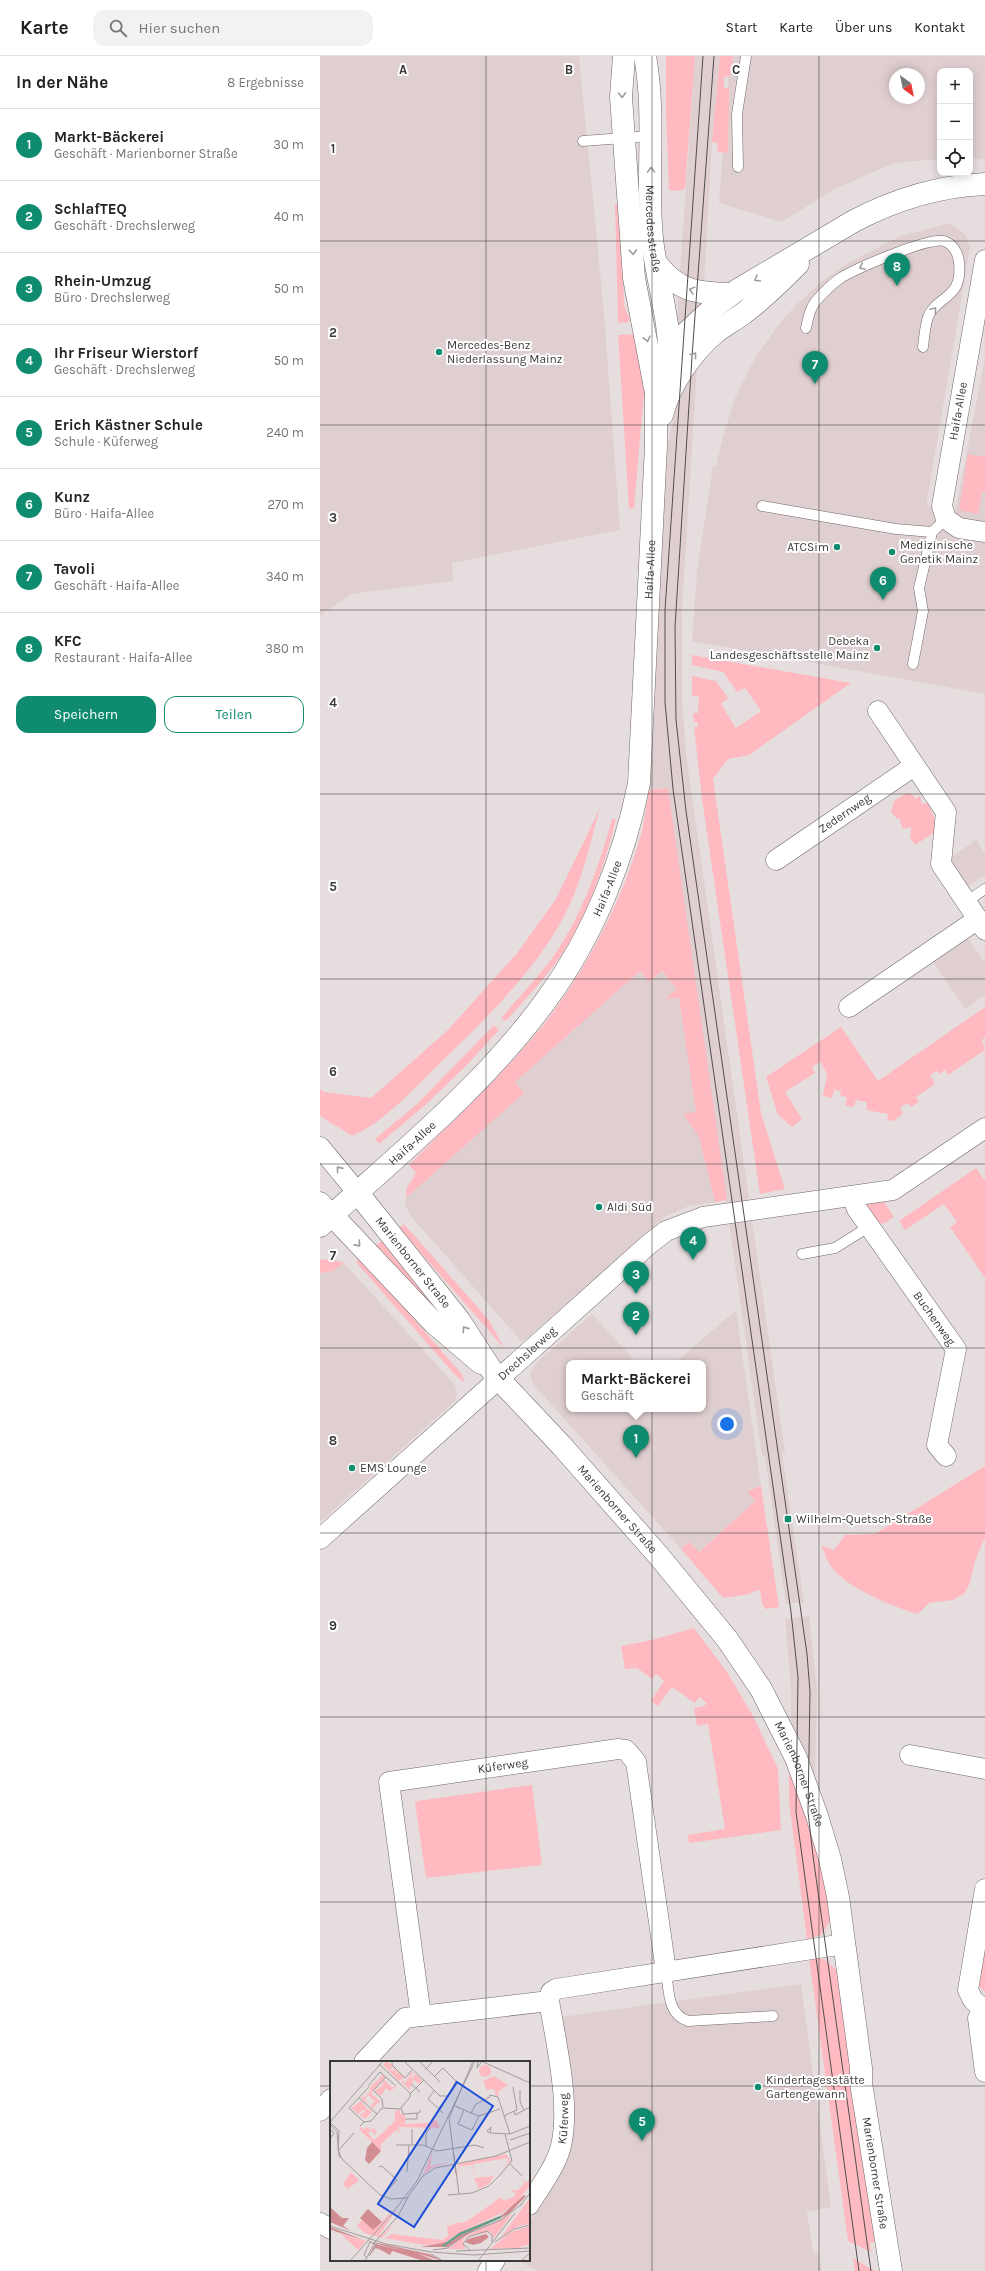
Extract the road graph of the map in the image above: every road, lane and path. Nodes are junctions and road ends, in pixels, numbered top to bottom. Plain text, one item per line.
1 (624, 56) edge
2 (645, 56) edge
3 (746, 56) edge
4 (650, 136) junction
5 (625, 138) junction
6 (583, 141) dead end
7 (738, 167) dead end
8 (985, 184) edge
9 (826, 237) junction
10 (985, 260) edge
11 (657, 264) junction
12 (730, 294) junction
13 (637, 301) junction
14 (806, 328) dead end
15 (716, 332) junction
16 (675, 333) junction
17 (923, 347) dead end
18 (661, 395) junction
19 (762, 506) dead end
20 (939, 526) junction
21 (985, 532) edge
22 (913, 664) dead end
23 (878, 711) dead end
24 (914, 766) junction
25 (776, 860) dead end
26 (985, 889) edge
27 (966, 902) junction
28 (981, 924) edge
29 (849, 1007) dead end
30 (985, 1128) edge
31 (320, 1147) edge
32 (357, 1192) junction
33 (852, 1196) junction
34 (324, 1214) edge
35 (870, 1226) junction
36 (802, 1254) dead end
37 (496, 1376) junction
38 (946, 1456) dead end
39 (320, 1539) edge
40 (910, 1755) dead end
41 (985, 1769) edge
42 (985, 1889) edge
43 (844, 1944) junction
44 (666, 1971) junction
45 (550, 2001) junction
46 (984, 2009) edge
47 (420, 2016) junction
48 (773, 2016) dead end
49 (365, 2061) edge
50 (985, 2072) edge
51 (330, 2100) edge
52 (320, 2110) edge
53 (530, 2203) edge
54 (320, 2223) edge
55 (330, 2228) edge
56 (494, 2261) edge
57 (488, 2271) edge
58 (891, 2271) edge

1 -> 5 street, Mercedesstraße
2 - 4 street, Mercedesstraße
3 - 7 lane
4 - 5 lane
11 -> 4 street, Mercedesstraße
5 - 6 lane
5 -> 13 street, Mercedesstraße
8 - 9 street, Haifa-Allee
9 -> 12 street, Haifa-Allee
9 - 15 street, Haifa-Allee
10 - 20 street, Haifa-Allee
12 -> 11 street
11 - 16 street, Mercedesstraße
12 - 16 street, Haifa-Allee
13 - 16 street
13 -> 18 street, Mercedesstraße
17 -> 14 lane
15 - 16 street
18 -> 15 street, Haifa-Allee
16 - 18 street, Mercedesstraße
18 - 32 street, Haifa-Allee
19 - 20 lane
20 - 21 street
20 - 22 lane
23 - 24 street
24 - 25 street, Zedernweg
24 - 27 street
26 - 27 lane
27 - 28 street
28 - 29 street
30 - 33 street
32 -> 31 street
32 - 34 street, Haifa-Allee
37 -> 32 street, Marienborner Straße
33 - 35 street, Buchenweg
33 - 37 street, Drechslerweg
34 -> 37 street, Marienborner Straße
35 - 36 lane
35 - 38 street, Buchenweg
37 - 39 street, Drechslerweg
37 - 43 street, Marienborner Straße
40 - 41 street
42 - 46 street
43 - 44 street
43 - 58 street, Marienborner Straße
44 - 45 street
44 - 47 street, Küferweg
44 - 48 lane
45 - 47 street
45 - 53 street, Küferweg
46 - 50 street
47 - 49 street
51 - 52 street
54 - 55 street
56 - 57 street

